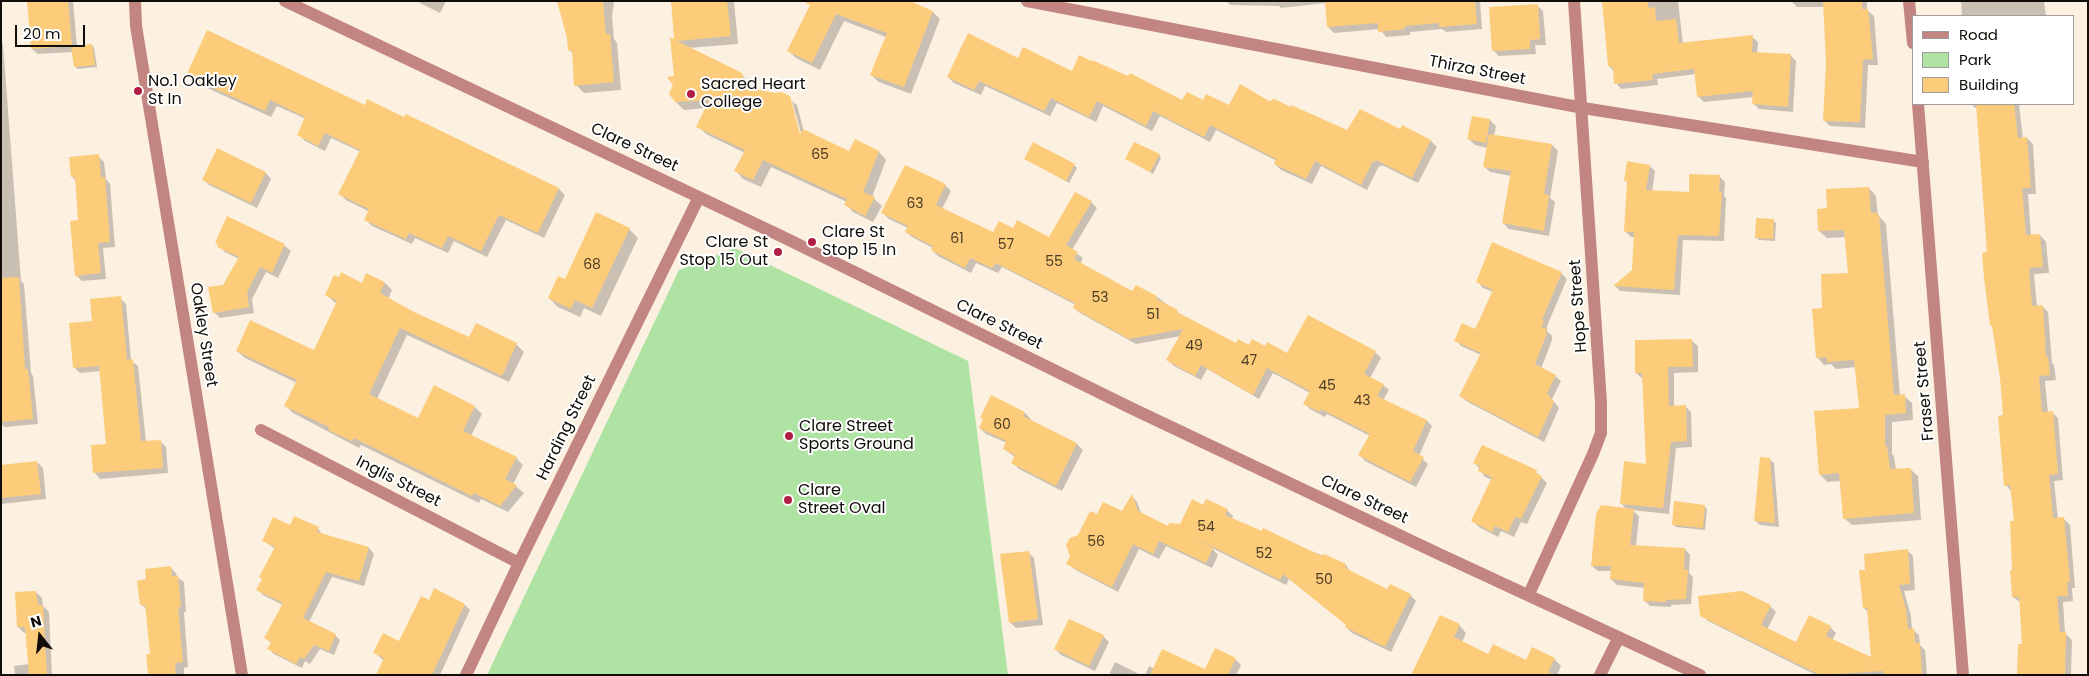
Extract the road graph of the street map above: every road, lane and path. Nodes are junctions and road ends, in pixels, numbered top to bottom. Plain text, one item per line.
1 (134, 1) edge
2 (285, 1) edge
3 (1027, 1) edge
4 (1574, 1) edge
5 (1909, 1) edge
6 (1912, 33) edge
7 (1918, 105) edge
8 (1583, 108) junction
9 (1923, 162) junction
10 (699, 197) junction
11 (261, 430) dead end
12 (519, 562) junction
13 (1529, 594) junction
14 (1619, 637) junction
15 (242, 675) edge
16 (466, 675) edge
17 (1600, 675) edge
18 (1700, 675) edge
19 (1963, 675) edge

1 - 15 street, Oakley Street
2 - 10 street, Clare Street
3 - 8 street, Thirza Street
4 - 8 street, Hope Street
5 - 6 street
7 - 9 street, Fraser Street
8 - 9 street, Thirza Street
8 - 13 street, Hope Street
9 - 19 street, Fraser Street
10 - 12 street, Harding Street
10 - 13 street, Clare Street
11 - 12 street, Inglis Street
12 - 16 street, Harding Street
13 - 14 street, Clare Street
14 - 17 street
14 - 18 street, Clare Street

